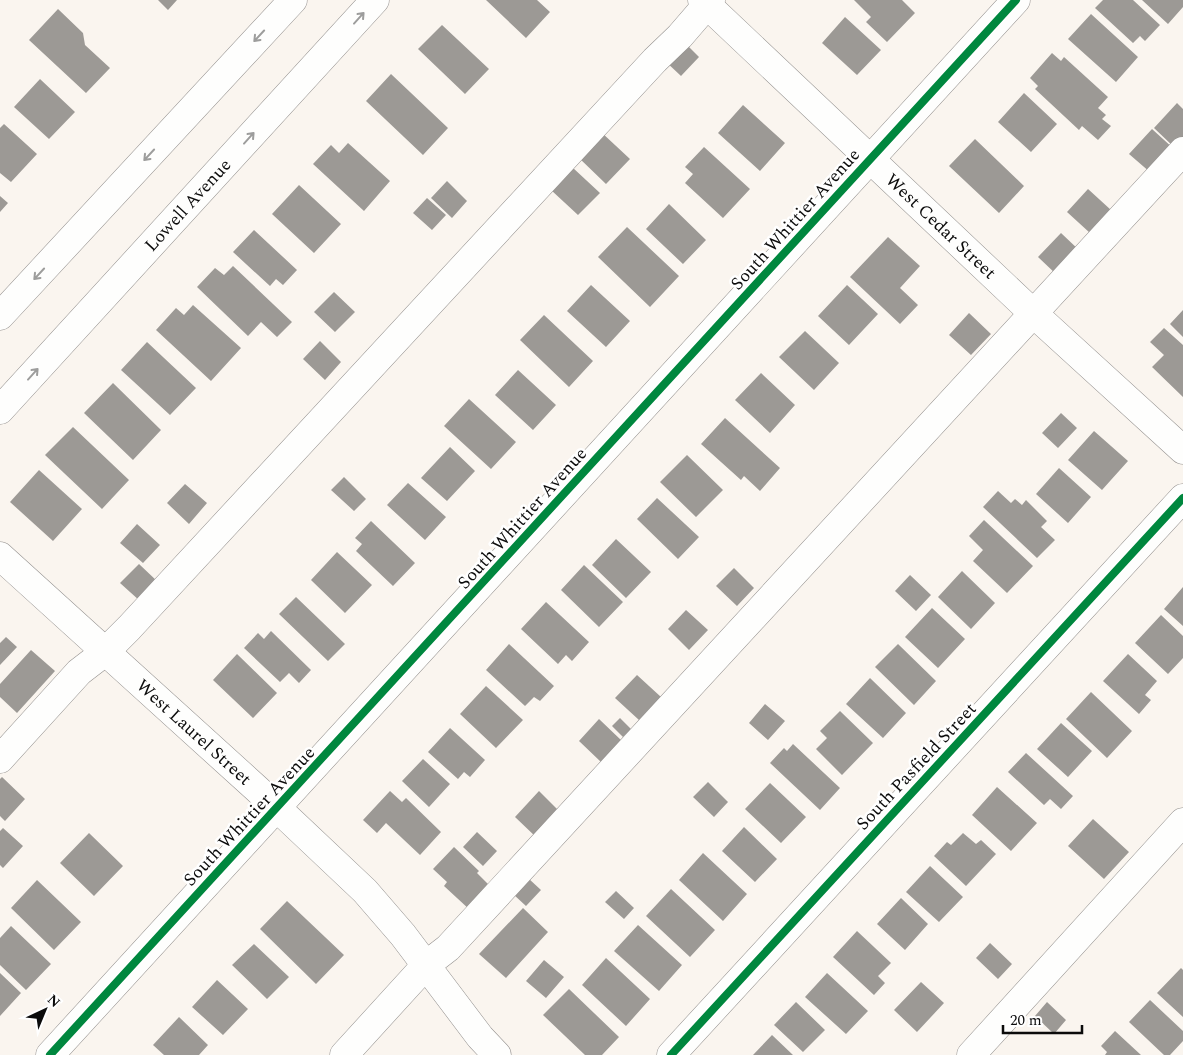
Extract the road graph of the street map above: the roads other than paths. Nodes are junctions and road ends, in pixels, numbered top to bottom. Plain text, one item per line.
1 (292, 0) edge
2 (375, 0) edge
3 (1016, 0) edge
4 (707, 1) edge
5 (1183, 151) edge
6 (870, 159) junction
7 (1034, 314) junction
8 (0, 316) edge
9 (0, 410) edge
10 (1183, 450) edge
11 (1183, 498) edge
12 (0, 556) edge
13 (105, 652) junction
14 (0, 759) edge
15 (277, 808) junction
16 (1183, 822) edge
17 (426, 965) junction
18 (50, 1055) edge
19 (344, 1055) edge
20 (497, 1055) edge
21 (672, 1055) edge
22 (971, 1055) edge

1 -> 8 street
9 -> 2 street, Lowell Avenue
3 - 6 street, South Whittier Avenue
4 - 6 street, West Cedar Street
4 - 13 street
5 - 7 street
6 - 7 street, West Cedar Street
6 - 15 street, South Whittier Avenue
7 - 10 street, West Cedar Street
7 - 17 street
11 - 21 street, South Pasfield Street
12 - 13 street, West Laurel Street
13 - 14 street
13 - 15 street, West Laurel Street
15 - 17 street, West Laurel Street
15 - 18 street, South Whittier Avenue
16 - 22 street
17 - 19 street
17 - 20 street, West Laurel Street

